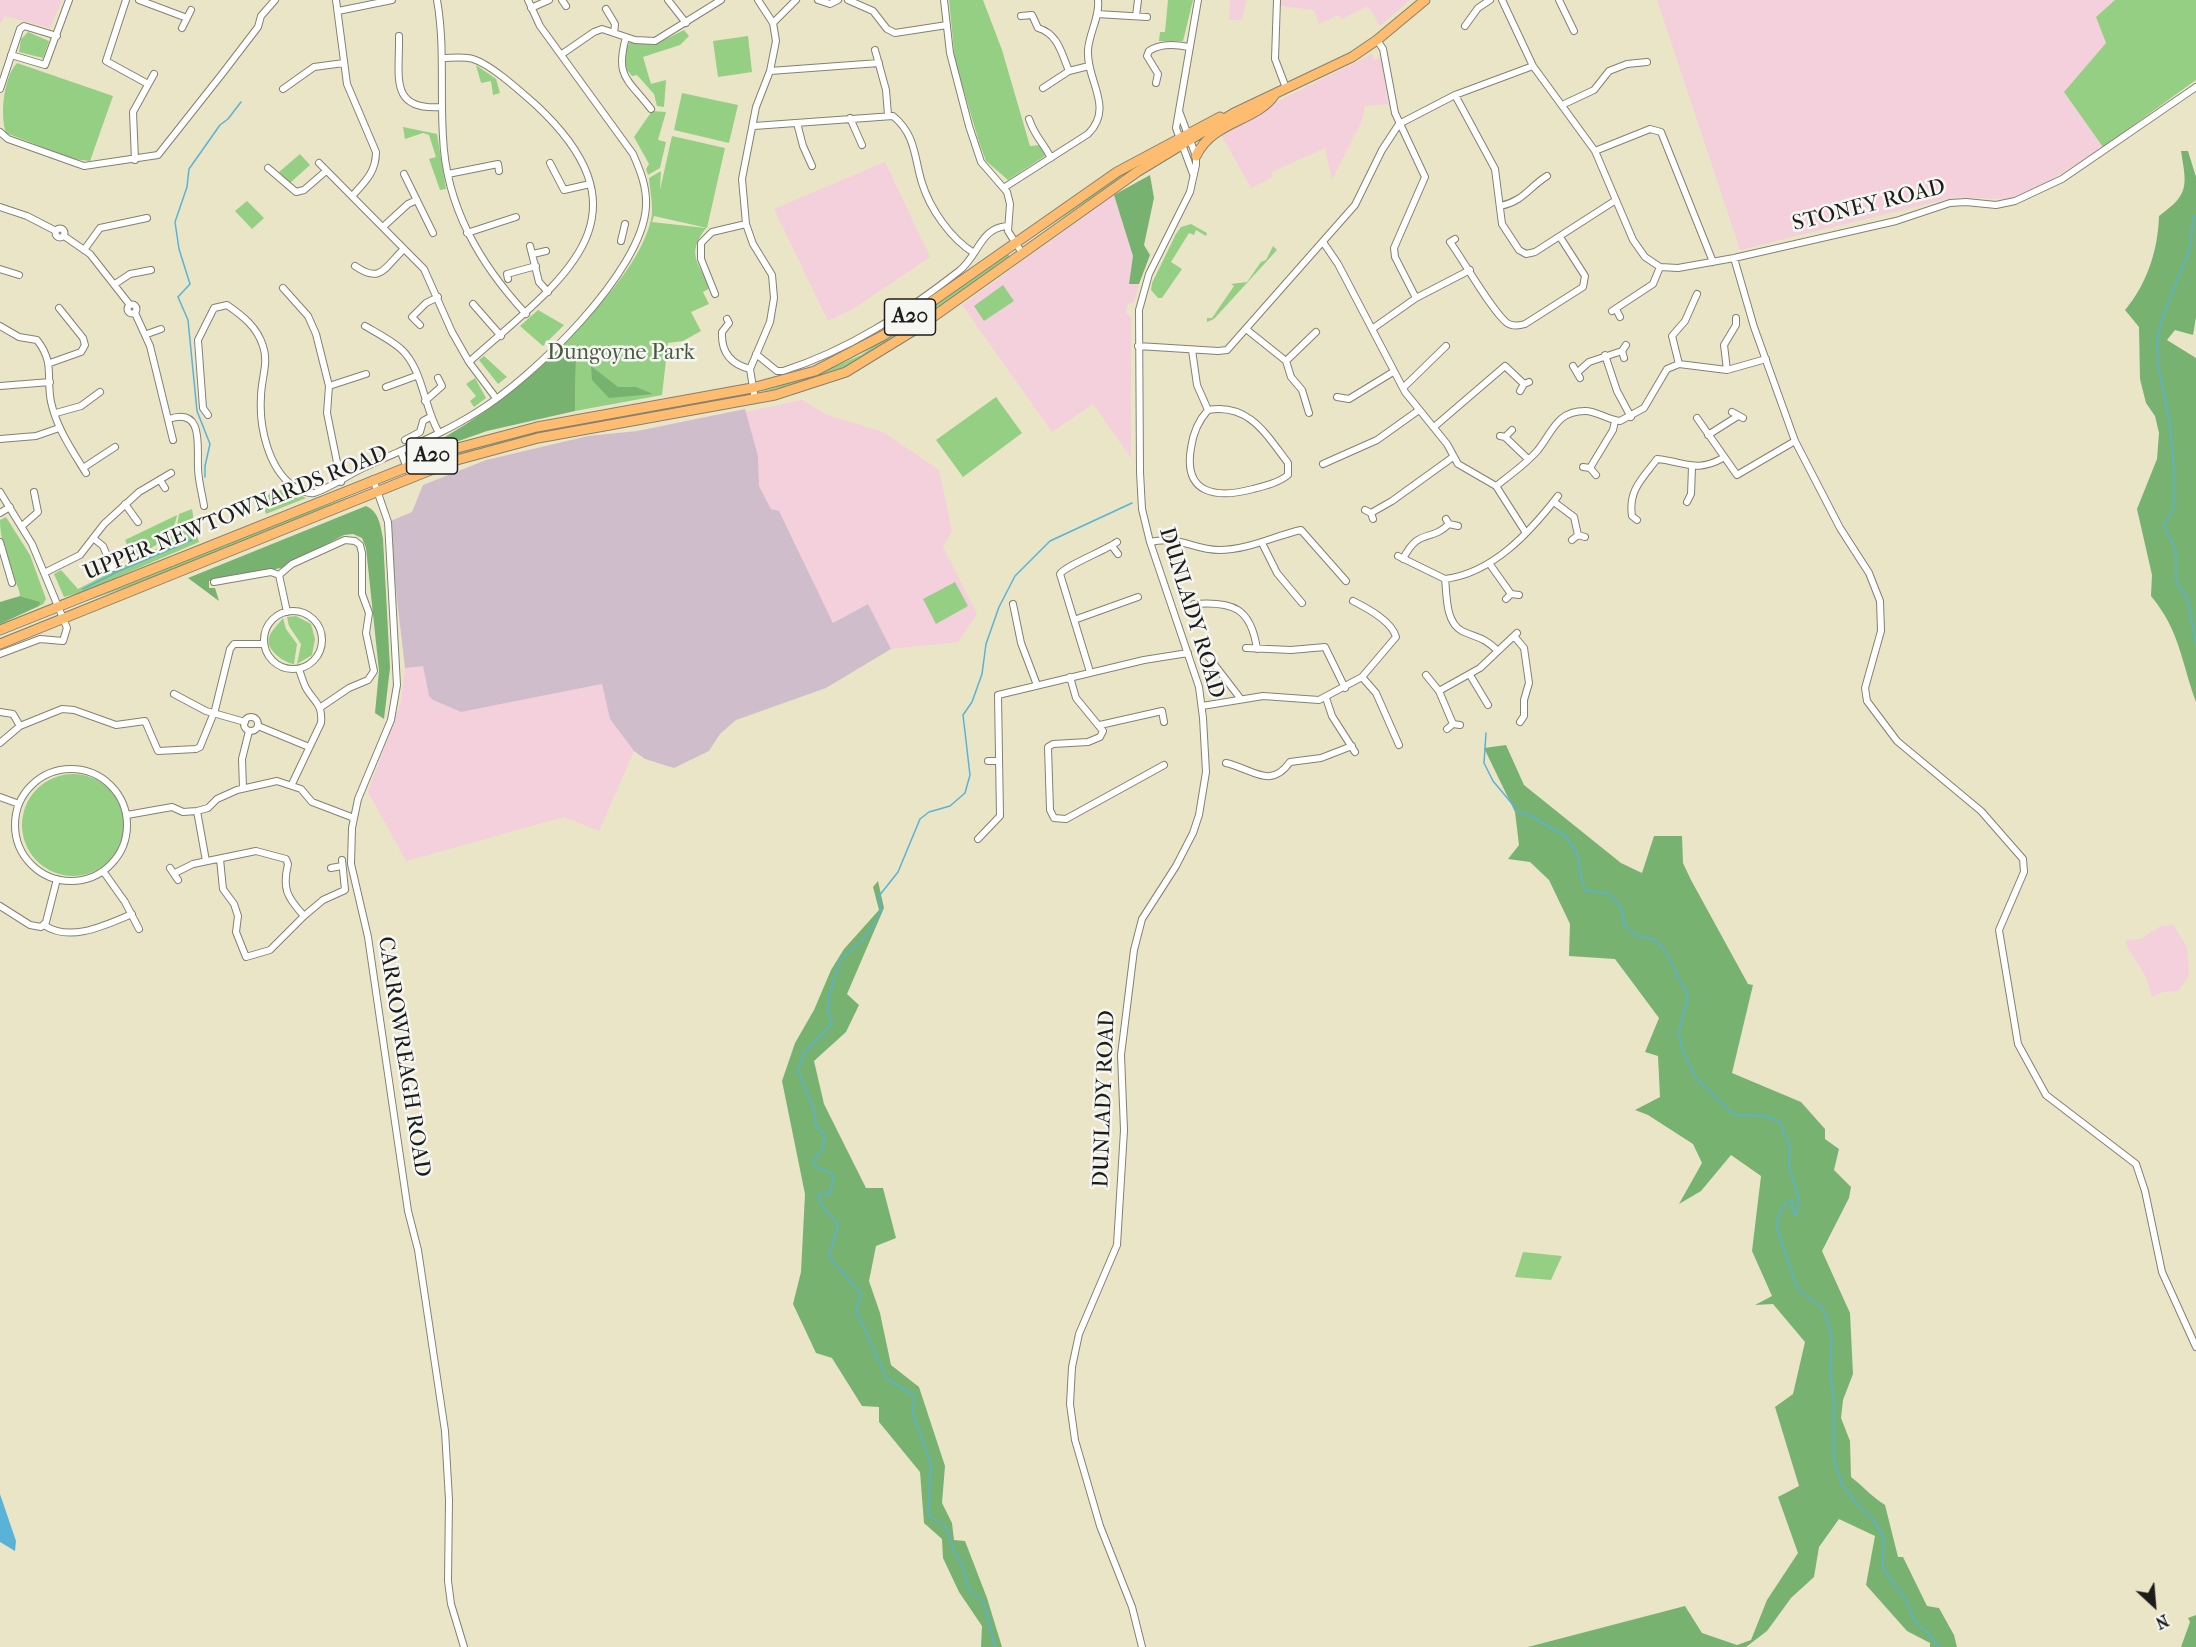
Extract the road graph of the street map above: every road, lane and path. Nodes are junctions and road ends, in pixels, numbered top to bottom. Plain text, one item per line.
1 (69, 0) edge
2 (126, 0) edge
3 (139, 0) edge
4 (275, 0) edge
5 (336, 0) edge
6 (391, 0) edge
7 (437, 0) edge
8 (528, 0) edge
9 (549, 0) edge
10 (668, 0) edge
11 (721, 0) edge
12 (758, 0) edge
13 (796, 0) edge
14 (818, 0) edge
15 (837, 0) edge
16 (848, 0) edge
17 (944, 0) edge
18 (1098, 0) edge
19 (1138, 0) edge
20 (1198, 0) edge
21 (1276, 0) edge
22 (1425, 0) edge
23 (1490, 0) edge
24 (1502, 0) edge
25 (1559, 0) edge
26 (531, 8) junction
27 (606, 9) dead end
28 (191, 10) dead end
29 (338, 11) junction
30 (1097, 14) junction
31 (1021, 16) dead end
32 (1136, 16) junction
33 (1146, 17) dead end
34 (187, 18) junction
35 (686, 23) junction
36 (773, 23) junction
37 (947, 25) junction
38 (1465, 26) dead end
39 (182, 28) dead end
40 (1574, 31) dead end
41 (614, 33) junction
42 (57, 36) junction
43 (399, 36) dead end
44 (626, 37) junction
45 (1377, 40) junction
46 (1189, 47) junction
47 (876, 50) dead end
48 (561, 54) junction
49 (11, 55) junction
50 (442, 58) junction
51 (1647, 62) dead end
52 (344, 63) junction
53 (879, 63) junction
54 (1089, 66) junction
55 (1533, 66) junction
56 (770, 71) junction
57 (1069, 71) junction
58 (154, 74) dead end
59 (1156, 83) dead end
60 (1, 84) edge
61 (148, 84) junction
62 (2196, 87) edge
63 (1043, 88) dead end
64 (1286, 88) junction
65 (283, 89) dead end
66 (1275, 94) junction
67 (1455, 95) junction
68 (1562, 105) junction
69 (442, 107) junction
70 (651, 109) dead end
71 (888, 115) junction
72 (850, 118) junction
73 (1029, 119) dead end
74 (797, 123) junction
75 (1399, 124) junction
76 (754, 126) junction
77 (0, 132) edge
78 (1184, 138) junction
79 (8, 139) junction
80 (0, 140) edge
81 (862, 145) dead end
82 (1595, 151) junction
83 (1196, 156) junction
84 (1051, 158) junction
85 (135, 160) junction
86 (319, 163) dead end
87 (550, 163) dead end
88 (812, 166) dead end
89 (268, 168) dead end
90 (326, 171) junction
91 (499, 171) dead end
92 (404, 174) dead end
93 (448, 174) junction
94 (1193, 175) junction
95 (1547, 176) dead end
96 (590, 184) junction
97 (1005, 187) junction
98 (353, 195) junction
99 (417, 200) junction
100 (1616, 200) junction
101 (1500, 206) junction
102 (0, 207) edge
103 (516, 217) dead end
104 (147, 218) dead end
105 (746, 224) junction
106 (384, 226) junction
107 (1007, 226) junction
108 (433, 233) dead end
109 (467, 233) junction
110 (1560, 237) junction
111 (638, 238) junction
112 (1455, 239) dead end
113 (621, 241) dead end
114 (1323, 242) junction
115 (1015, 243) junction
116 (530, 246) dead end
117 (404, 249) junction
118 (84, 250) junction
119 (546, 251) dead end
120 (975, 253) junction
121 (1022, 253) junction
122 (533, 254) junction
123 (1734, 258) junction
124 (1713, 262) junction
125 (355, 266) dead end
126 (536, 266) junction
127 (1660, 267) junction
128 (0, 269) edge
129 (151, 270) dead end
130 (1470, 270) junction
131 (19, 275) dead end
132 (508, 279) dead end
133 (115, 284) junction
134 (283, 288) dead end
135 (548, 292) junction
136 (715, 294) dead end
137 (1697, 294) dead end
138 (438, 297) junction
139 (1416, 298) junction
140 (1685, 298) dead end
141 (1693, 301) junction
142 (473, 304) dead end
143 (59, 308) dead end
144 (526, 314) junction
145 (1620, 317) dead end
146 (727, 319) dead end
147 (1738, 323) dead end
148 (420, 325) dead end
149 (0, 326) edge
150 (365, 326) dead end
151 (161, 329) dead end
152 (1246, 329) junction
153 (1372, 329) junction
154 (1318, 330) dead end
155 (147, 334) junction
156 (501, 336) junction
157 (1137, 346) junction
158 (1446, 346) dead end
159 (1192, 350) junction
160 (1624, 351) dead end
161 (756, 354) junction
162 (1605, 355) junction
163 (1766, 358) junction
164 (1286, 361) junction
165 (469, 362) junction
166 (50, 363) junction
167 (1679, 364) junction
168 (750, 369) junction
169 (1727, 370) junction
170 (1393, 372) junction
171 (1577, 372) dead end
172 (366, 374) dead end
173 (416, 376) junction
174 (438, 378) dead end
175 (50, 382) junction
176 (0, 386) edge
177 (329, 386) junction
178 (1524, 386) dead end
179 (386, 387) dead end
180 (752, 388) junction
181 (1402, 388) junction
182 (100, 392) dead end
183 (1337, 397) dead end
184 (496, 398) junction
185 (755, 400) junction
186 (425, 401) junction
187 (1208, 410) junction
188 (1419, 410) junction
189 (56, 413) junction
190 (1309, 413) dead end
191 (208, 415) dead end
192 (1738, 415) dead end
193 (430, 417) junction
194 (1631, 417) junction
195 (1697, 418) dead end
196 (169, 419) junction
197 (1615, 421) junction
198 (1434, 427) junction
199 (59, 428) junction
200 (1512, 430) dead end
201 (439, 434) junction
202 (1708, 435) junction
203 (0, 439) edge
204 (173, 440) dead end
205 (405, 440) dead end
206 (1795, 441) junction
207 (115, 447) dead end
208 (401, 452) junction
209 (1454, 457) junction
210 (1723, 458) junction
211 (1528, 459) junction
212 (1323, 464) dead end
213 (406, 466) junction
214 (1692, 467) junction
215 (171, 473) dead end
216 (1596, 474) dead end
217 (410, 478) junction
218 (160, 480) junction
219 (341, 482) junction
220 (376, 486) junction
221 (1496, 486) junction
222 (165, 489) dead end
223 (0, 492) edge
224 (33, 492) dead end
225 (1691, 494) junction
226 (1698, 496) dead end
227 (1687, 502) dead end
228 (125, 504) junction
229 (204, 506) dead end
230 (10, 507) junction
231 (0, 513) edge
232 (1370, 514) dead end
233 (1624, 518) dead end
234 (138, 522) dead end
235 (22, 526) junction
236 (1458, 526) dead end
237 (1526, 533) junction
238 (93, 538) junction
239 (1578, 538) dead end
240 (0, 542) edge
241 (1149, 542) junction
242 (1262, 543) junction
243 (1118, 554) dead end
244 (1489, 563) junction
245 (104, 571) dead end
246 (44, 573) junction
247 (279, 575) junction
248 (1445, 579) junction
249 (1334, 580) dead end
250 (214, 582) dead end
251 (12, 583) dead end
252 (1520, 595) dead end
253 (1353, 602) dead end
254 (1194, 604) dead end
255 (1291, 604) dead end
256 (57, 607) junction
257 (1136, 607) dead end
258 (286, 612) junction
259 (1006, 612) dead end
260 (63, 618) junction
261 (1074, 620) junction
262 (0, 630) edge
263 (0, 644) edge
264 (264, 644) junction
265 (1246, 648) dead end
266 (1257, 649) junction
267 (1498, 651) junction
268 (1188, 653) junction
269 (0, 654) edge
270 (1207, 655) dead end
271 (299, 669) junction
272 (1090, 672) junction
273 (1426, 675) dead end
274 (1470, 675) junction
275 (1070, 677) junction
276 (1362, 677) junction
277 (1037, 685) junction
278 (1345, 688) junction
279 (1439, 691) junction
280 (174, 694) dead end
281 (1240, 698) junction
282 (1326, 698) junction
283 (1488, 705) dead end
284 (1202, 706) junction
285 (321, 707) junction
286 (0, 712) edge
287 (213, 713) junction
288 (1524, 718) dead end
289 (244, 722) junction
290 (1164, 722) dead end
291 (1100, 725) junction
292 (20, 726) junction
293 (258, 726) junction
294 (1453, 726) dead end
295 (249, 731) junction
296 (1407, 738) dead end
297 (0, 743) edge
298 (309, 747) junction
299 (988, 761) dead end
300 (999, 761) junction
301 (1293, 762) junction
302 (1164, 765) dead end
303 (1230, 767) dead end
304 (1294, 771) dead end
305 (292, 784) junction
306 (243, 788) junction
307 (0, 797) edge
308 (18, 804) junction
309 (197, 811) junction
310 (127, 815) junction
311 (354, 818) junction
312 (974, 829) dead end
313 (219, 859) junction
314 (206, 861) junction
315 (170, 868) dead end
316 (331, 868) dead end
317 (103, 871) junction
318 (57, 879) junction
319 (0, 906) edge
320 (132, 914) junction
321 (304, 916) junction
322 (44, 925) junction
323 (140, 929) dead end
324 (2196, 1347) edge
325 (464, 1647) edge
326 (1142, 1647) edge

1 - 42 street
2 - 61 street
3 - 34 street
4 - 85 street
5 - 29 street
6 - 29 street
7 - 50 street
8 - 26 street
9 - 26 street
10 - 35 street
11 - 35 street
12 - 36 street
13 - 36 street
14 - 15 street
16 - 37 street
17 - 37 street
18 - 30 street
19 - 32 street
20 - 46 street
21 - 64 street
22 - 45 highway, UPPER NEWTOWNARDS ROAD / A20
23 - 38 street
24 - 55 street
25 - 40 street
26 - 48 street
27 - 41 street
28 - 34 street
29 - 52 street
30 - 32 street
30 - 54 street
31 - 57 street
32 - 33 street
34 - 39 street
35 - 44 street
36 - 56 street
37 - 97 street
41 - 44 street
41 - 48 street
42 - 49 street
42 - 49 street
43 - 69 street
44 - 70 street
45 - 64 highway, UPPER NEWTOWNARDS ROAD / A20
45 - 75 street
46 - 59 street
46 - 78 street
47 - 53 street
48 - 111 street
49 - 60 street
50 - 69 street
50 - 96 street
51 - 68 street
52 - 65 street
52 - 98 street
53 - 56 street
53 - 71 street
54 - 57 street
54 - 84 street
55 - 67 street
55 - 68 street
56 - 76 street
57 - 63 street
58 - 61 street
61 - 85 street
62 - 123 street, STONEY ROAD
64 - 66 highway, UPPER NEWTOWNARDS ROAD / A20
66 - 78 highway, UPPER NEWTOWNARDS ROAD / A20
66 - 83 highway
67 - 75 street
67 - 101 street
68 - 82 street
69 - 93 street
71 - 72 street
71 - 120 street
72 - 74 street
72 - 81 street
73 - 84 street
74 - 76 street
74 - 88 street
75 - 114 street
75 - 139 street
76 - 105 street
77 - 79 street
78 - 83 street
78 - 94 street
78 - 115 highway, UPPER NEWTOWNARDS ROAD / A20
78 - 121 highway, UPPER NEWTOWNARDS ROAD / A20
79 - 80 street
79 - 85 street
82 - 100 street
82 - 124 street
83 - 94 street, DUNLADY ROAD
84 - 97 street
86 - 90 street
87 - 96 street
89 - 90 street
90 - 98 street
91 - 93 street
92 - 99 street
93 - 109 street
94 - 157 street, DUNLADY ROAD
95 - 101 street
96 - 135 street
97 - 107 street
98 - 106 street
99 - 106 street
99 - 108 street
100 - 110 street
100 - 127 street
101 - 110 street
102 - 118 street
103 - 109 street
104 - 118 street
105 - 136 street
105 - 161 street
106 - 117 street
107 - 115 street
107 - 120 street
109 - 144 street
110 - 130 street
111 - 113 street
111 - 184 street
112 - 130 street
114 - 152 street
114 - 153 street
115 - 121 street
115 - 180 highway, UPPER NEWTOWNARDS ROAD / A20
116 - 122 street
117 - 125 street
117 - 138 street
118 - 133 street
119 - 122 street
120 - 161 street
121 - 185 highway, UPPER NEWTOWNARDS ROAD / A20
122 - 126 street
123 - 124 street, STONEY ROAD
123 - 163 street
124 - 127 street, STONEY ROAD
126 - 132 street
126 - 135 street
127 - 145 street
128 - 131 street
129 - 133 street
130 - 139 street
133 - 155 street
134 - 177 street
135 - 144 street
137 - 141 street
138 - 148 street
138 - 165 street
139 - 153 street
140 - 141 street
141 - 167 street
142 - 156 street
143 - 166 street
144 - 156 street
146 - 168 street
147 - 169 street
149 - 166 street
150 - 173 street
151 - 155 street
152 - 159 street
152 - 164 street
153 - 170 street
154 - 164 street
155 - 196 street
156 - 165 street
157 - 159 street
157 - 241 street, DUNLADY ROAD
158 - 181 street
159 - 187 street
160 - 162 street
161 - 168 street
162 - 171 street
162 - 194 street
163 - 169 street
163 - 206 street
164 - 190 street
165 - 184 street
166 - 175 street
167 - 169 street
167 - 194 street
168 - 180 street
170 - 181 street
170 - 183 street
172 - 177 street
173 - 179 street
173 - 186 street
174 - 186 street
175 - 176 street
175 - 189 street
177 - 219 street
178 - 198 street
180 - 185 street
180 - 213 highway, UPPER NEWTOWNARDS ROAD / A20
181 - 188 street
182 - 189 street
184 - 201 street
185 - 217 highway, UPPER NEWTOWNARDS ROAD / A20
186 - 193 street
187 - 187 street
188 - 198 street
188 - 212 street
189 - 199 street
191 - 219 street
192 - 202 street
193 - 201 street
193 - 205 street
194 - 197 street
195 - 202 street
196 - 204 street
196 - 229 street
197 - 211 street
197 - 216 street
198 - 209 street
199 - 203 street
199 - 207 street
200 - 211 street
201 - 208 street
202 - 210 street
206 - 210 street
206 - 324 street
208 - 213 street
208 - 219 street
209 - 221 street
209 - 232 street
210 - 214 street
211 - 221 street
213 - 217 street
213 - 220 highway, UPPER NEWTOWNARDS ROAD / A20
214 - 225 street
214 - 233 street
215 - 218 street
217 - 220 highway, UPPER NEWTOWNARDS ROAD / A20
218 - 222 street
218 - 228 street
220 - 256 highway, UPPER NEWTOWNARDS ROAD / A20
220 - 260 highway, UPPER NEWTOWNARDS ROAD / A20
220 - 311 street, CARROWREAGH ROAD
221 - 237 street
223 - 230 street
224 - 235 street
225 - 226 street
225 - 227 street
228 - 234 street
228 - 238 street
230 - 231 street
230 - 235 street
235 - 246 street
236 - 248 street
237 - 239 street
237 - 244 street
238 - 245 street
238 - 246 street
240 - 251 street
241 - 242 street
241 - 268 street, DUNLADY ROAD
242 - 249 street
242 - 255 street
243 - 261 street
244 - 248 street
244 - 252 street
246 - 256 street
247 - 250 street
247 - 258 street
247 - 285 street
248 - 267 street
253 - 276 street
254 - 266 street
256 - 260 street
256 - 262 highway, UPPER NEWTOWNARDS ROAD / A20
257 - 261 street
258 - 264 street
258 - 271 street
259 - 277 street
260 - 263 highway, UPPER NEWTOWNARDS ROAD / A20
260 - 269 street
261 - 272 street
264 - 271 street
264 - 287 street
265 - 266 street
266 - 278 street
267 - 274 street
267 - 288 street
268 - 272 street
268 - 284 street, DUNLADY ROAD
270 - 281 street
271 - 285 street
272 - 275 street
273 - 279 street
274 - 279 street
274 - 283 street
275 - 277 street
275 - 291 street
276 - 278 street
276 - 296 street
277 - 300 street
278 - 282 street
279 - 294 street
280 - 287 street
281 - 282 street
281 - 284 street
282 - 301 street
284 - 326 street, DUNLADY ROAD
285 - 298 street
286 - 292 street
287 - 289 street
287 - 292 street
289 - 293 street
289 - 295 street
290 - 291 street
291 - 302 street
292 - 297 street
293 - 295 street
293 - 298 street
295 - 306 street
298 - 305 street
299 - 300 street
300 - 312 street
301 - 303 street
301 - 304 street
305 - 306 street
305 - 311 street
306 - 309 street
307 - 308 street
308 - 310 street
308 - 318 street
309 - 310 street
309 - 314 street
310 - 317 street
311 - 325 street, CARROWREAGH ROAD
313 - 314 street
313 - 321 street
313 - 321 street
314 - 315 street
316 - 321 street
317 - 318 street
317 - 320 street
318 - 322 street
319 - 322 street
320 - 322 street
320 - 323 street

